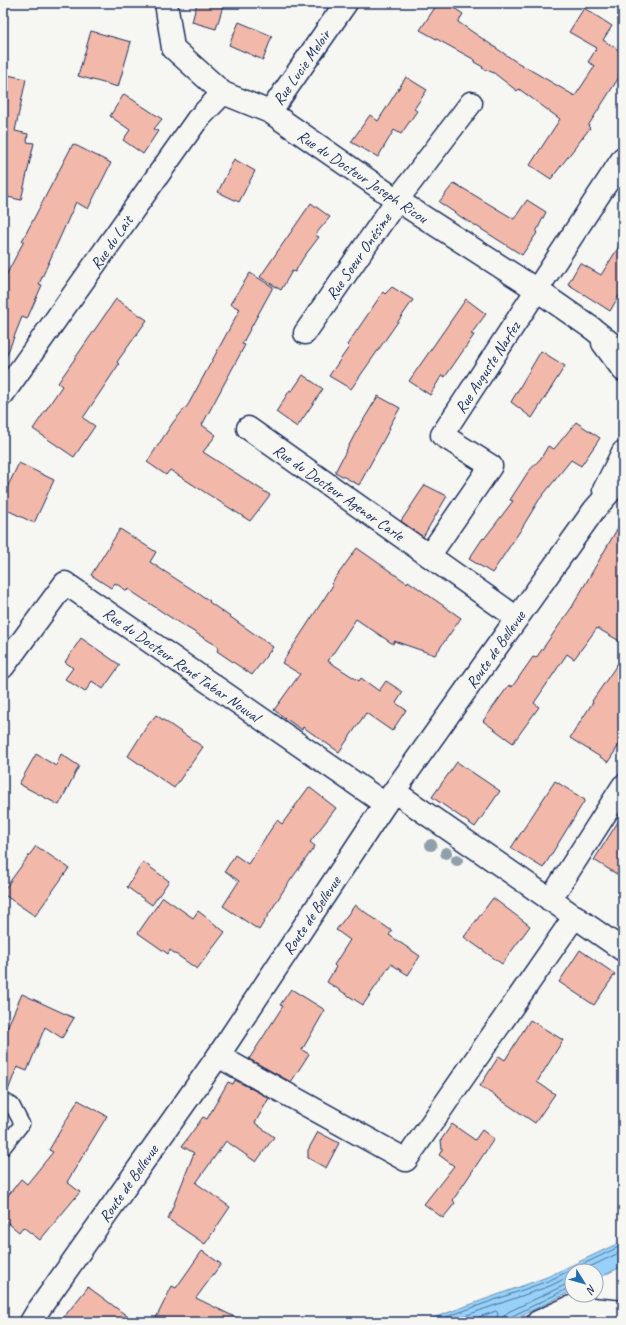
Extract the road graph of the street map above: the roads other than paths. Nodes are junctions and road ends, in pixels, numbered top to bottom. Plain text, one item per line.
1 (166, 3) edge
2 (346, 3) edge
3 (223, 94) junction
4 (470, 103) dead end
5 (270, 112) junction
6 (623, 158) edge
7 (397, 200) junction
8 (537, 290) junction
9 (593, 329) junction
10 (305, 334) dead end
11 (623, 353) edge
12 (623, 370) edge
13 (3, 394) edge
14 (248, 428) dead end
15 (623, 452) edge
16 (623, 477) edge
17 (594, 510) junction
18 (429, 556) junction
19 (517, 618) junction
20 (3, 667) edge
21 (623, 786) edge
22 (390, 798) junction
23 (550, 900) junction
24 (575, 916) junction
25 (623, 950) edge
26 (218, 1056) junction
27 (3, 1100) edge
28 (3, 1148) edge
29 (623, 1312) edge
30 (31, 1322) edge
31 (538, 1322) edge

1 - 3 street, Rue du Docteur Joseph Ricou
2 - 5 street, Rue Lucie Meloir
3 - 5 street, Rue du Docteur Joseph Ricou
3 - 13 street, Rue du Lait
4 - 7 street, Rue Soeur Onésime
5 - 7 street, Rue du Docteur Joseph Ricou
6 - 8 street, Rue Auguste Narfez
7 - 8 street, Rue du Docteur Joseph Ricou
7 - 10 street, Rue Soeur Onésime
8 - 9 street, Rue du Docteur Joseph Ricou
8 - 18 street, Rue Auguste Narfez
9 - 11 street, Rue du Docteur Joseph Ricou
9 - 12 street, Rue du Docteur Joseph Ricou
14 - 18 street, Rue du Docteur Agenor Carle
15 - 17 street, Route de Bellevue
16 - 17 street, Route de Bellevue
17 - 19 street, Route de Bellevue
18 - 19 street, Rue du Docteur Agenor Carle
19 - 22 street, Route de Bellevue
20 - 22 street, Rue du Docteur René Tabar Nouval
21 - 23 street
22 - 23 street
22 - 26 street, Route de Bellevue
23 - 24 street
24 - 25 street
24 - 26 street
26 - 30 street, Route de Bellevue
27 - 28 lane
29 - 31 street

